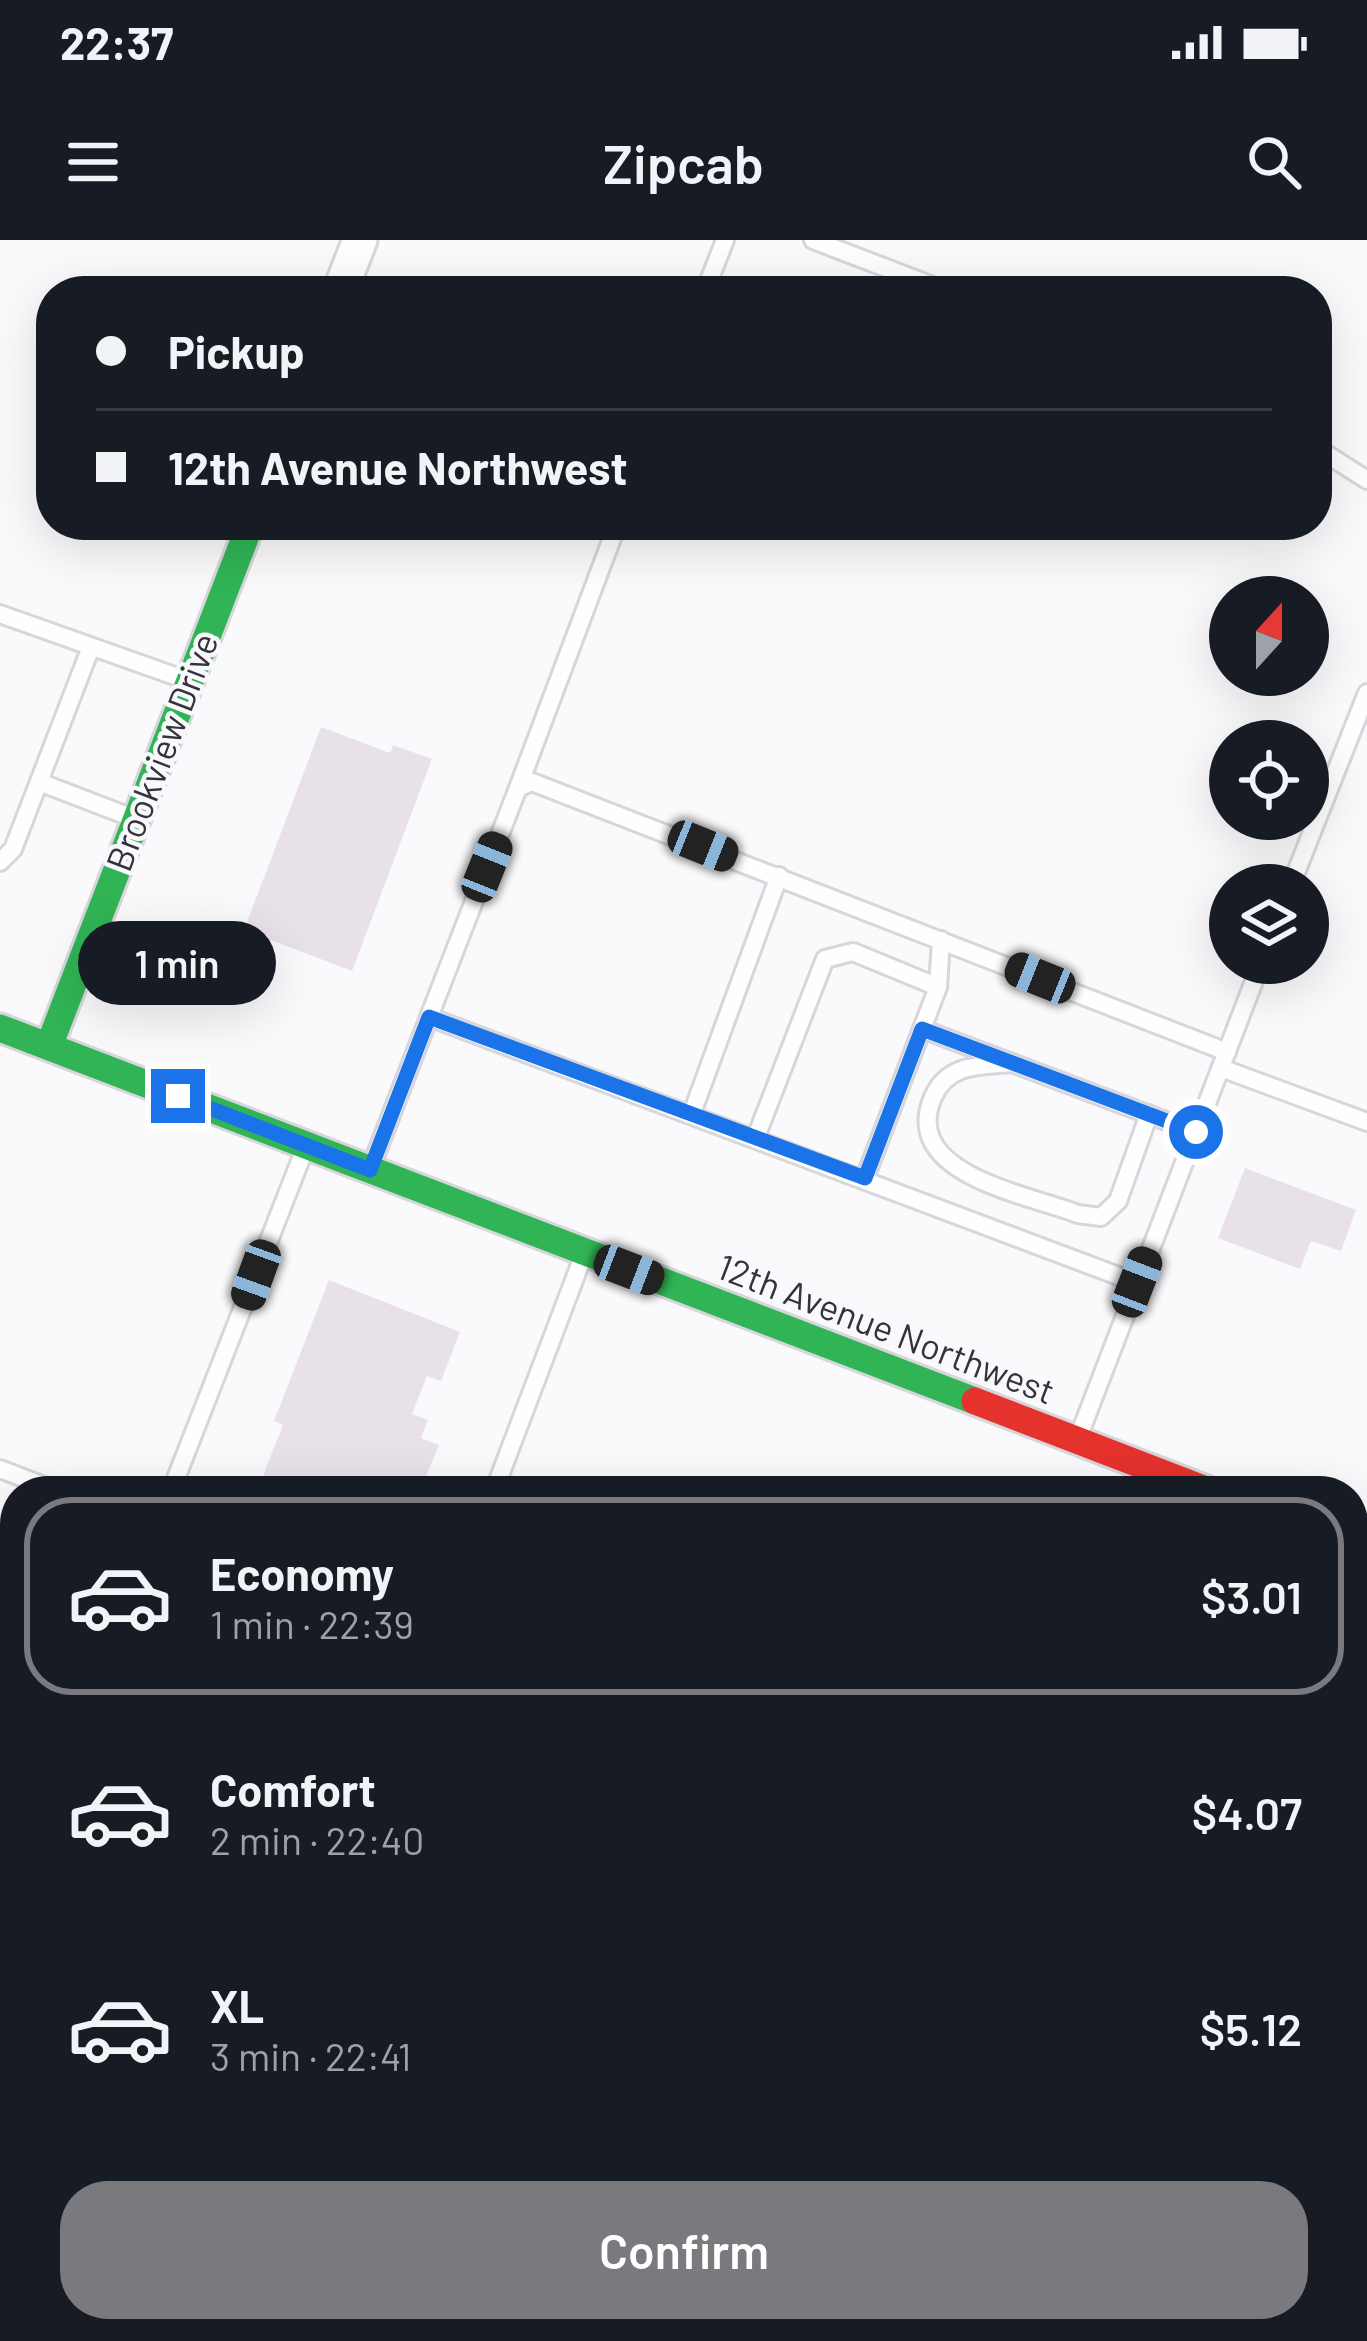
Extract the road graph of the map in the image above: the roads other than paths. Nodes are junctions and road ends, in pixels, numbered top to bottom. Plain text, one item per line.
1 (360, 240) edge
2 (724, 240) edge
3 (813, 240) edge
4 (847, 246) edge
5 (346, 276) edge
6 (711, 276) edge
7 (913, 276) edge
8 (1332, 458) edge
9 (1367, 480) edge
10 (244, 540) edge
11 (611, 540) edge
12 (0, 614) edge
13 (91, 647) junction
14 (190, 682) junction
15 (1367, 693) edge
16 (39, 782) junction
17 (518, 788) junction
18 (136, 820) junction
19 (0, 862) edge
20 (1299, 864) edge
21 (779, 876) junction
22 (941, 940) junction
23 (1253, 984) edge
24 (938, 987) junction
25 (429, 1017) junction
26 (0, 1028) edge
27 (922, 1029) junction
28 (49, 1046) junction
29 (1224, 1060) junction
30 (1012, 1063) junction
31 (692, 1113) junction
32 (1149, 1114) junction
33 (1367, 1122) edge
34 (1196, 1132) junction
35 (756, 1137) junction
36 (306, 1144) junction
37 (370, 1170) junction
38 (865, 1178) junction
39 (585, 1253) junction
40 (1137, 1282) junction
41 (1078, 1441) junction
42 (177, 1476) edge
43 (500, 1476) edge
44 (1170, 1476) edge

1 - 5 street
2 - 6 lane
3 - 4 lane
4 - 7 lane
8 - 9 lane
10 - 14 main road, Brookview Drive
11 - 17 lane
12 - 13 lane
13 - 14 lane
13 - 16 lane
14 - 18 main road, Brookview Drive
15 - 20 lane
16 - 18 lane
16 - 19 lane
17 - 21 lane
17 - 25 lane
18 - 28 main road, Brookview Drive
21 - 22 lane
21 - 31 lane
22 - 24 lane
22 - 29 lane
23 - 29 lane
24 - 27 lane
24 - 35 lane
25 - 31 lane
25 - 37 lane
26 - 28 main road, 12th Avenue Northwest
27 - 30 lane
27 - 38 lane
28 - 36 main road, 12th Avenue Northwest
29 - 33 lane
29 - 34 lane
30 - 32 lane
30 - 32 lane
31 - 35 lane
32 - 34 lane
34 - 40 lane
35 - 38 lane
36 - 37 main road, 12th Avenue Northwest
36 - 42 lane
37 - 39 main road, 12th Avenue Northwest
38 - 40 lane
39 - 41 main road, 12th Avenue Northwest
39 - 43 lane
40 - 41 lane
41 - 44 main road, 12th Avenue Northwest

